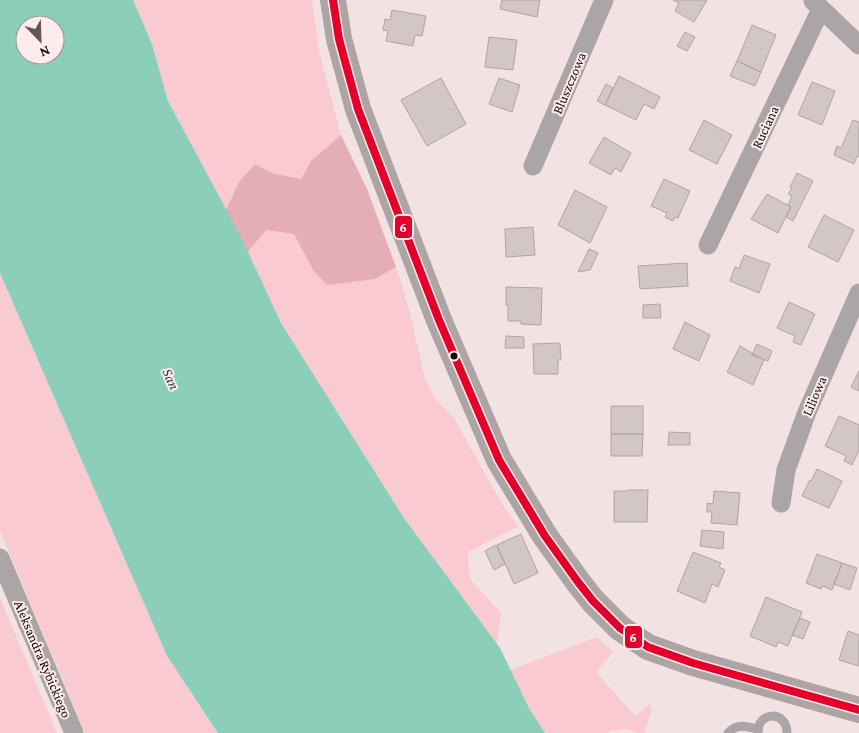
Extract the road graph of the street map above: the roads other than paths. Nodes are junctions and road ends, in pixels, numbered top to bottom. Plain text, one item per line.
1 (333, 0) edge
2 (604, 0) edge
3 (817, 4) edge
4 (859, 45) edge
5 (533, 166) dead end
6 (708, 245) dead end
7 (859, 293) edge
8 (782, 503) dead end
9 (0, 558) edge
10 (859, 710) edge
11 (758, 731) edge
12 (74, 733) edge
13 (728, 733) edge
14 (787, 733) edge

1 - 10 street
2 - 5 street, Bluszczowa
3 - 4 street
3 - 6 street, Ruciana
7 - 8 street, Liliowa
9 - 12 street, Aleksandra Rybickiego
11 - 13 lane
11 - 14 lane

